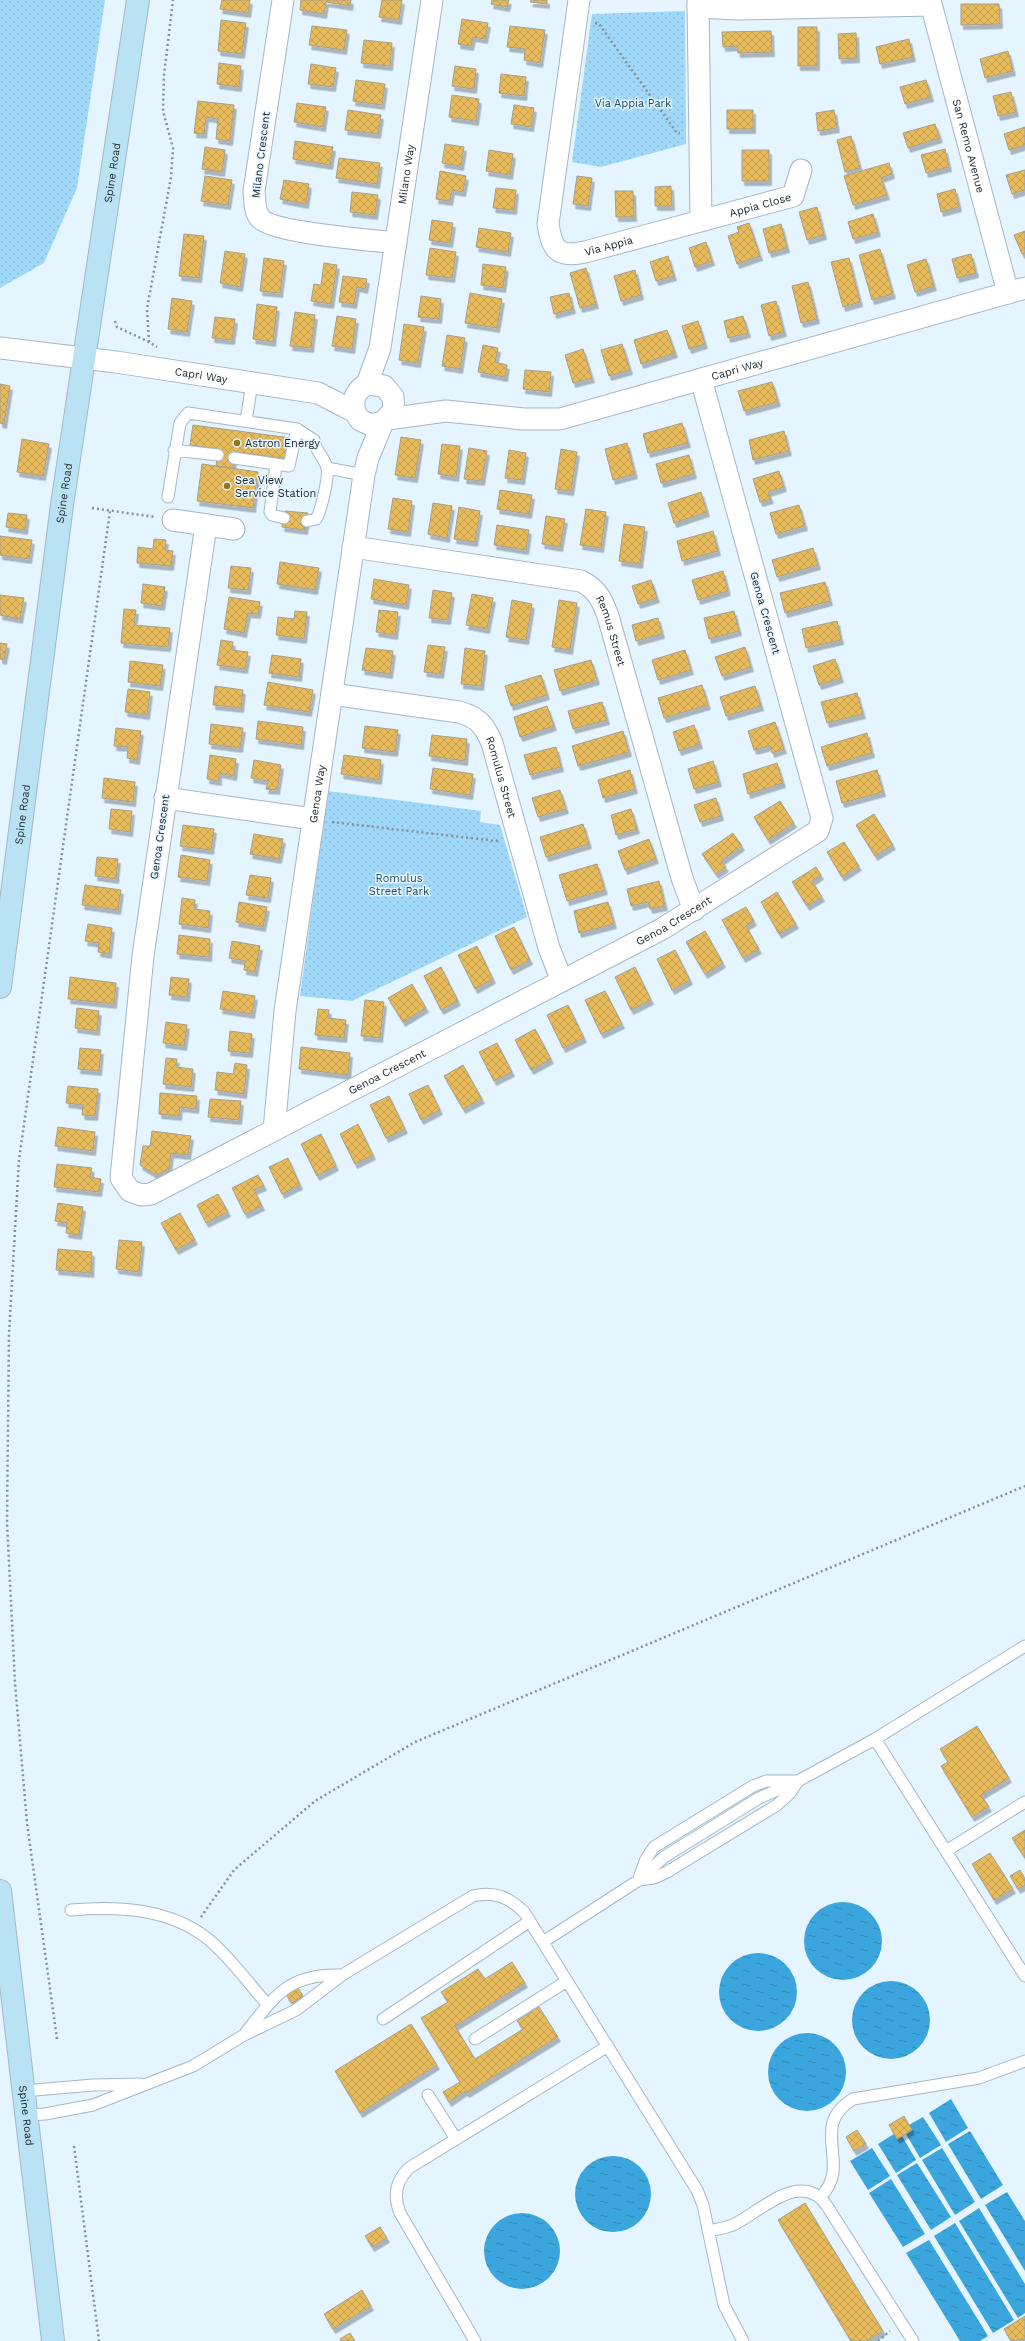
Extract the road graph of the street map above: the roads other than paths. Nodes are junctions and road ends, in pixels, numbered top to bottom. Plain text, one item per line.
1 (138, 0) edge
2 (283, 0) edge
3 (432, 0) edge
4 (579, 0) edge
5 (931, 3) edge
6 (698, 4) edge
7 (801, 170) dead end
8 (701, 220) junction
9 (396, 243) junction
10 (1017, 290) edge
11 (0, 348) edge
12 (85, 358) junction
13 (701, 378) junction
14 (252, 383) junction
15 (376, 387) junction
16 (318, 393) junction
17 (446, 411) junction
18 (358, 416) junction
19 (246, 421) junction
20 (386, 421) junction
21 (297, 429) junction
22 (174, 450) junction
23 (218, 456) dead end
24 (234, 458) dead end
25 (276, 465) junction
26 (366, 467) junction
27 (327, 468) junction
28 (168, 497) dead end
29 (284, 518) dead end
30 (173, 520) road end
31 (306, 521) dead end
32 (206, 525) junction
33 (234, 529) dead end
34 (353, 547) junction
35 (332, 694) junction
36 (165, 798) junction
37 (312, 819) junction
38 (694, 910) junction
39 (562, 981) junction
40 (0, 987) edge
41 (274, 1130) junction
42 (1025, 1646) edge
43 (875, 1739) junction
44 (798, 1781) junction
45 (1025, 1802) edge
46 (946, 1851) junction
47 (639, 1880) junction
48 (0, 1891) edge
49 (70, 1910) dead end
50 (530, 1921) junction
51 (543, 1942) junction
52 (342, 1974) junction
53 (1025, 1976) edge
54 (567, 1981) junction
55 (268, 2005) junction
56 (383, 2019) dead end
57 (244, 2035) junction
58 (475, 2039) dead end
59 (608, 2046) junction
60 (1025, 2061) edge
61 (151, 2084) junction
62 (24, 2091) junction
63 (428, 2095) dead end
64 (27, 2115) junction
65 (456, 2139) junction
66 (820, 2197) junction
67 (708, 2231) junction
68 (53, 2341) edge
69 (475, 2341) edge
70 (743, 2341) edge
71 (912, 2341) edge

1 - 12 main road, Spine Road
2 - 9 street, Milano Crescent
3 - 9 street, Milano Way
4 - 8 street, Via Appia
5 - 6 street
5 - 10 street, San Remo Avenue
6 - 8 street
7 - 8 street, Appia Close
9 - 15 street, Milano Way
10 - 13 street, Capri Way
11 - 12 street, Capri Way
12 - 14 street, Capri Way
12 - 40 main road, Spine Road
13 - 17 street, Capri Way
13 - 38 street, Genoa Crescent
14 - 16 street, Capri Way
14 - 19 lane
15 - 16 street, Capri Way
15 - 17 street, Capri Way
15 - 18 street
15 - 20 street
16 - 18 street, Capri Way
17 - 20 street, Capri Way
18 - 20 street
18 - 26 street, Genoa Way
19 - 21 lane
19 - 22 lane
20 - 26 street, Genoa Way
21 - 25 lane
21 - 27 lane
22 - 23 lane
22 - 28 lane
24 - 25 lane
25 - 29 lane
26 - 27 lane
26 - 34 street, Genoa Way
27 - 31 lane
30 - 32 street
32 - 33 street
32 - 36 street, Genoa Crescent
34 - 35 street, Genoa Way
34 - 38 street, Remus Street
35 - 37 street, Genoa Way
35 - 39 street, Romulus Street
36 - 37 street
36 - 41 street, Genoa Crescent
37 - 41 street, Genoa Way
38 - 39 street, Genoa Crescent
39 - 41 street, Genoa Crescent
42 - 43 lane
43 - 44 lane
43 - 46 lane
44 - 47 lane
44 - 47 lane
45 - 46 lane
46 - 53 lane
47 - 51 lane
48 - 62 main road, Spine Road
49 - 55 lane
50 - 51 lane
50 - 52 lane
50 - 56 lane
51 - 54 lane
52 - 55 lane
52 - 57 lane
54 - 58 lane
54 - 59 lane
55 - 57 lane
57 - 61 lane
59 - 65 lane
59 - 67 lane
60 - 66 lane
61 - 62 lane
61 - 64 lane
62 - 64 main road, Spine Road
63 - 65 lane
64 - 68 main road, Spine Road
65 - 69 lane
66 - 67 lane
66 - 71 lane
67 - 70 lane

